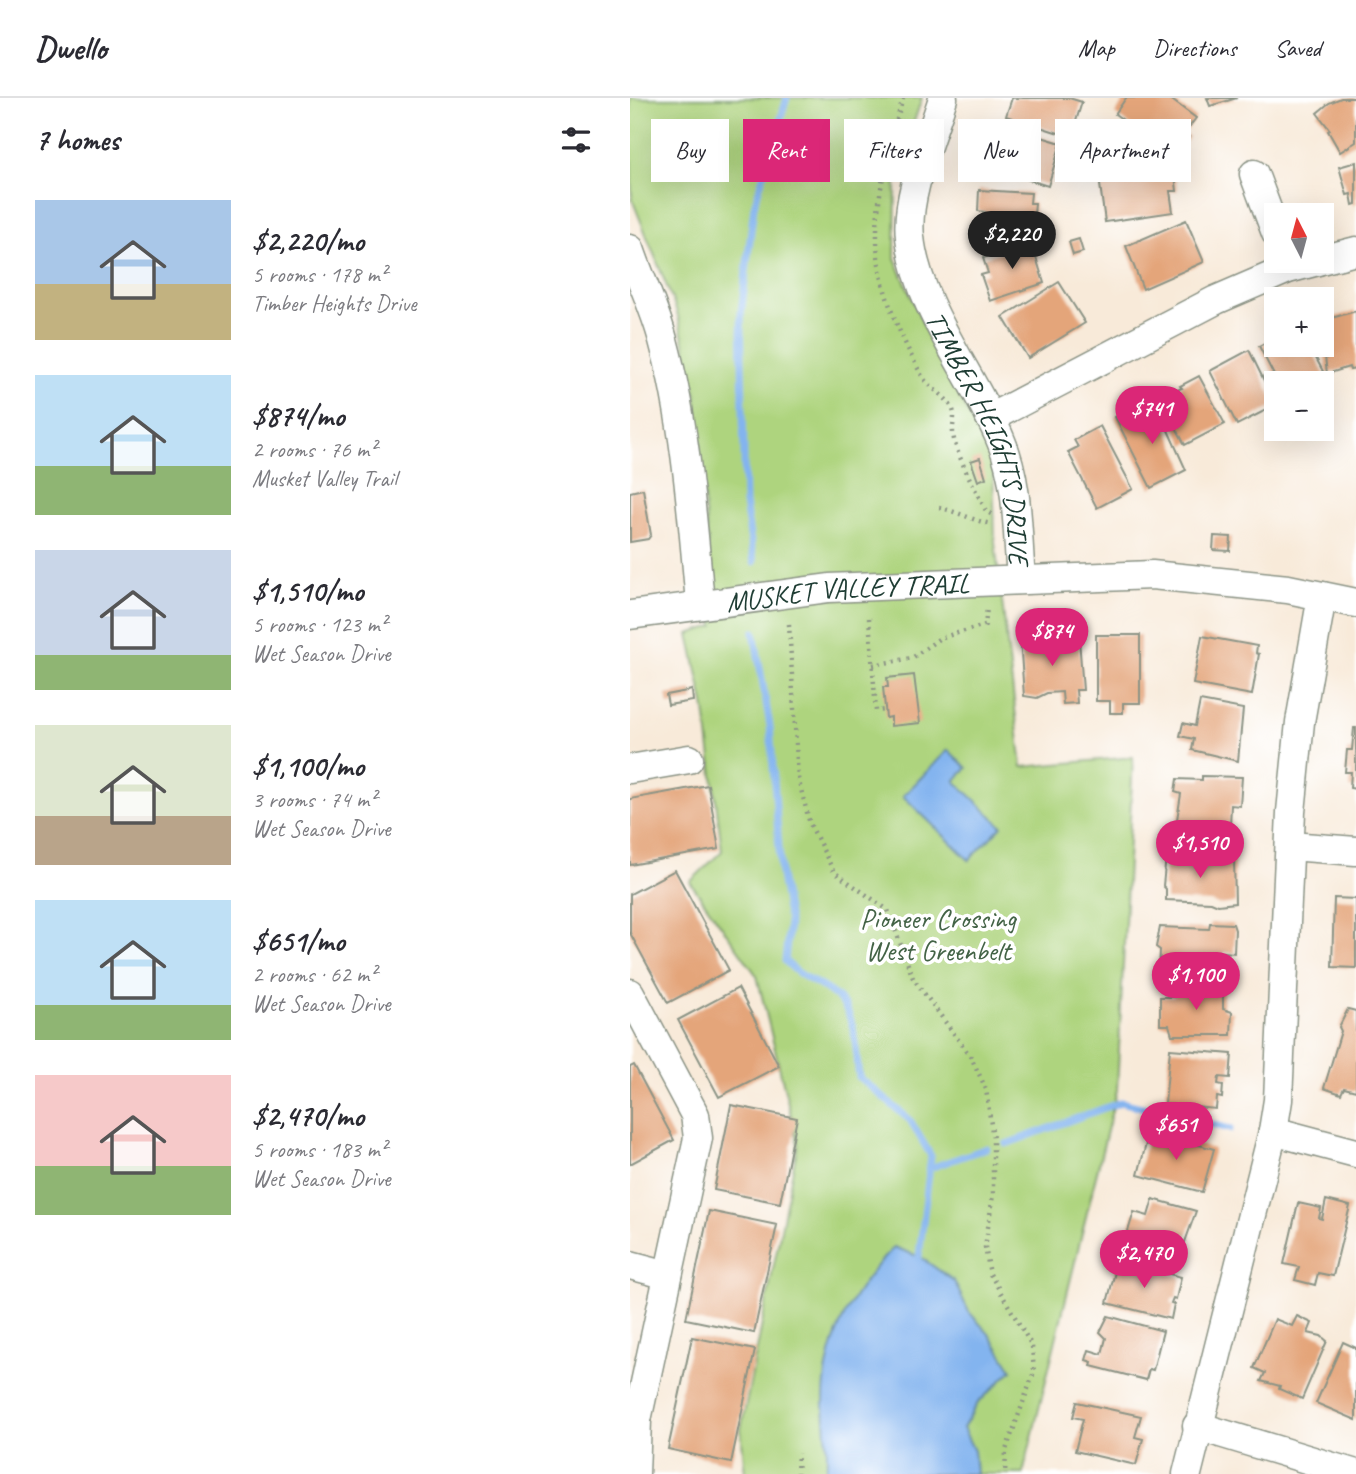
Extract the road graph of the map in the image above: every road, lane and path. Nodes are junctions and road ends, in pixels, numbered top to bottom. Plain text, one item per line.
1 (943, 98) edge
2 (1254, 174) dead end
3 (1265, 203) edge
4 (1356, 251) edge
5 (1334, 256) edge
6 (631, 258) edge
7 (1270, 273) edge
8 (990, 418) junction
9 (939, 508) dead end
10 (992, 524) dead end
11 (1021, 578) junction
12 (1322, 596) junction
13 (700, 603) junction
14 (1356, 603) edge
15 (987, 608) dead end
16 (630, 615) edge
17 (869, 618) dead end
18 (789, 624) dead end
19 (873, 665) junction
20 (885, 710) dead end
21 (689, 759) dead end
22 (630, 769) edge
23 (1290, 846) junction
24 (1356, 850) edge
25 (630, 993) edge
26 (1273, 1131) junction
27 (1356, 1153) edge
28 (630, 1265) edge
29 (668, 1275) junction
30 (1197, 1426) junction
31 (798, 1453) dead end
32 (635, 1474) edge
33 (797, 1474) edge
34 (1005, 1474) edge
35 (1186, 1474) edge
36 (1356, 1474) edge

1 - 8 street, TIMBER HEIGHTS DRIVE
2 - 3 street
4 - 5 street
6 - 13 street
7 - 8 street
8 - 11 street, TIMBER HEIGHTS DRIVE
9 - 10 path
11 - 12 street, MUSKET VALLEY TRAIL
11 - 13 street, MUSKET VALLEY TRAIL
12 - 14 street, MUSKET VALLEY TRAIL
12 - 23 street
13 - 16 street, MUSKET VALLEY TRAIL
15 - 19 path
17 - 19 path
18 - 34 path
19 - 20 path
21 - 22 street
23 - 24 street
23 - 26 street
25 - 29 street
26 - 27 street
26 - 30 street
28 - 29 street
29 - 32 street
30 - 35 street
30 - 36 street
31 - 33 path

